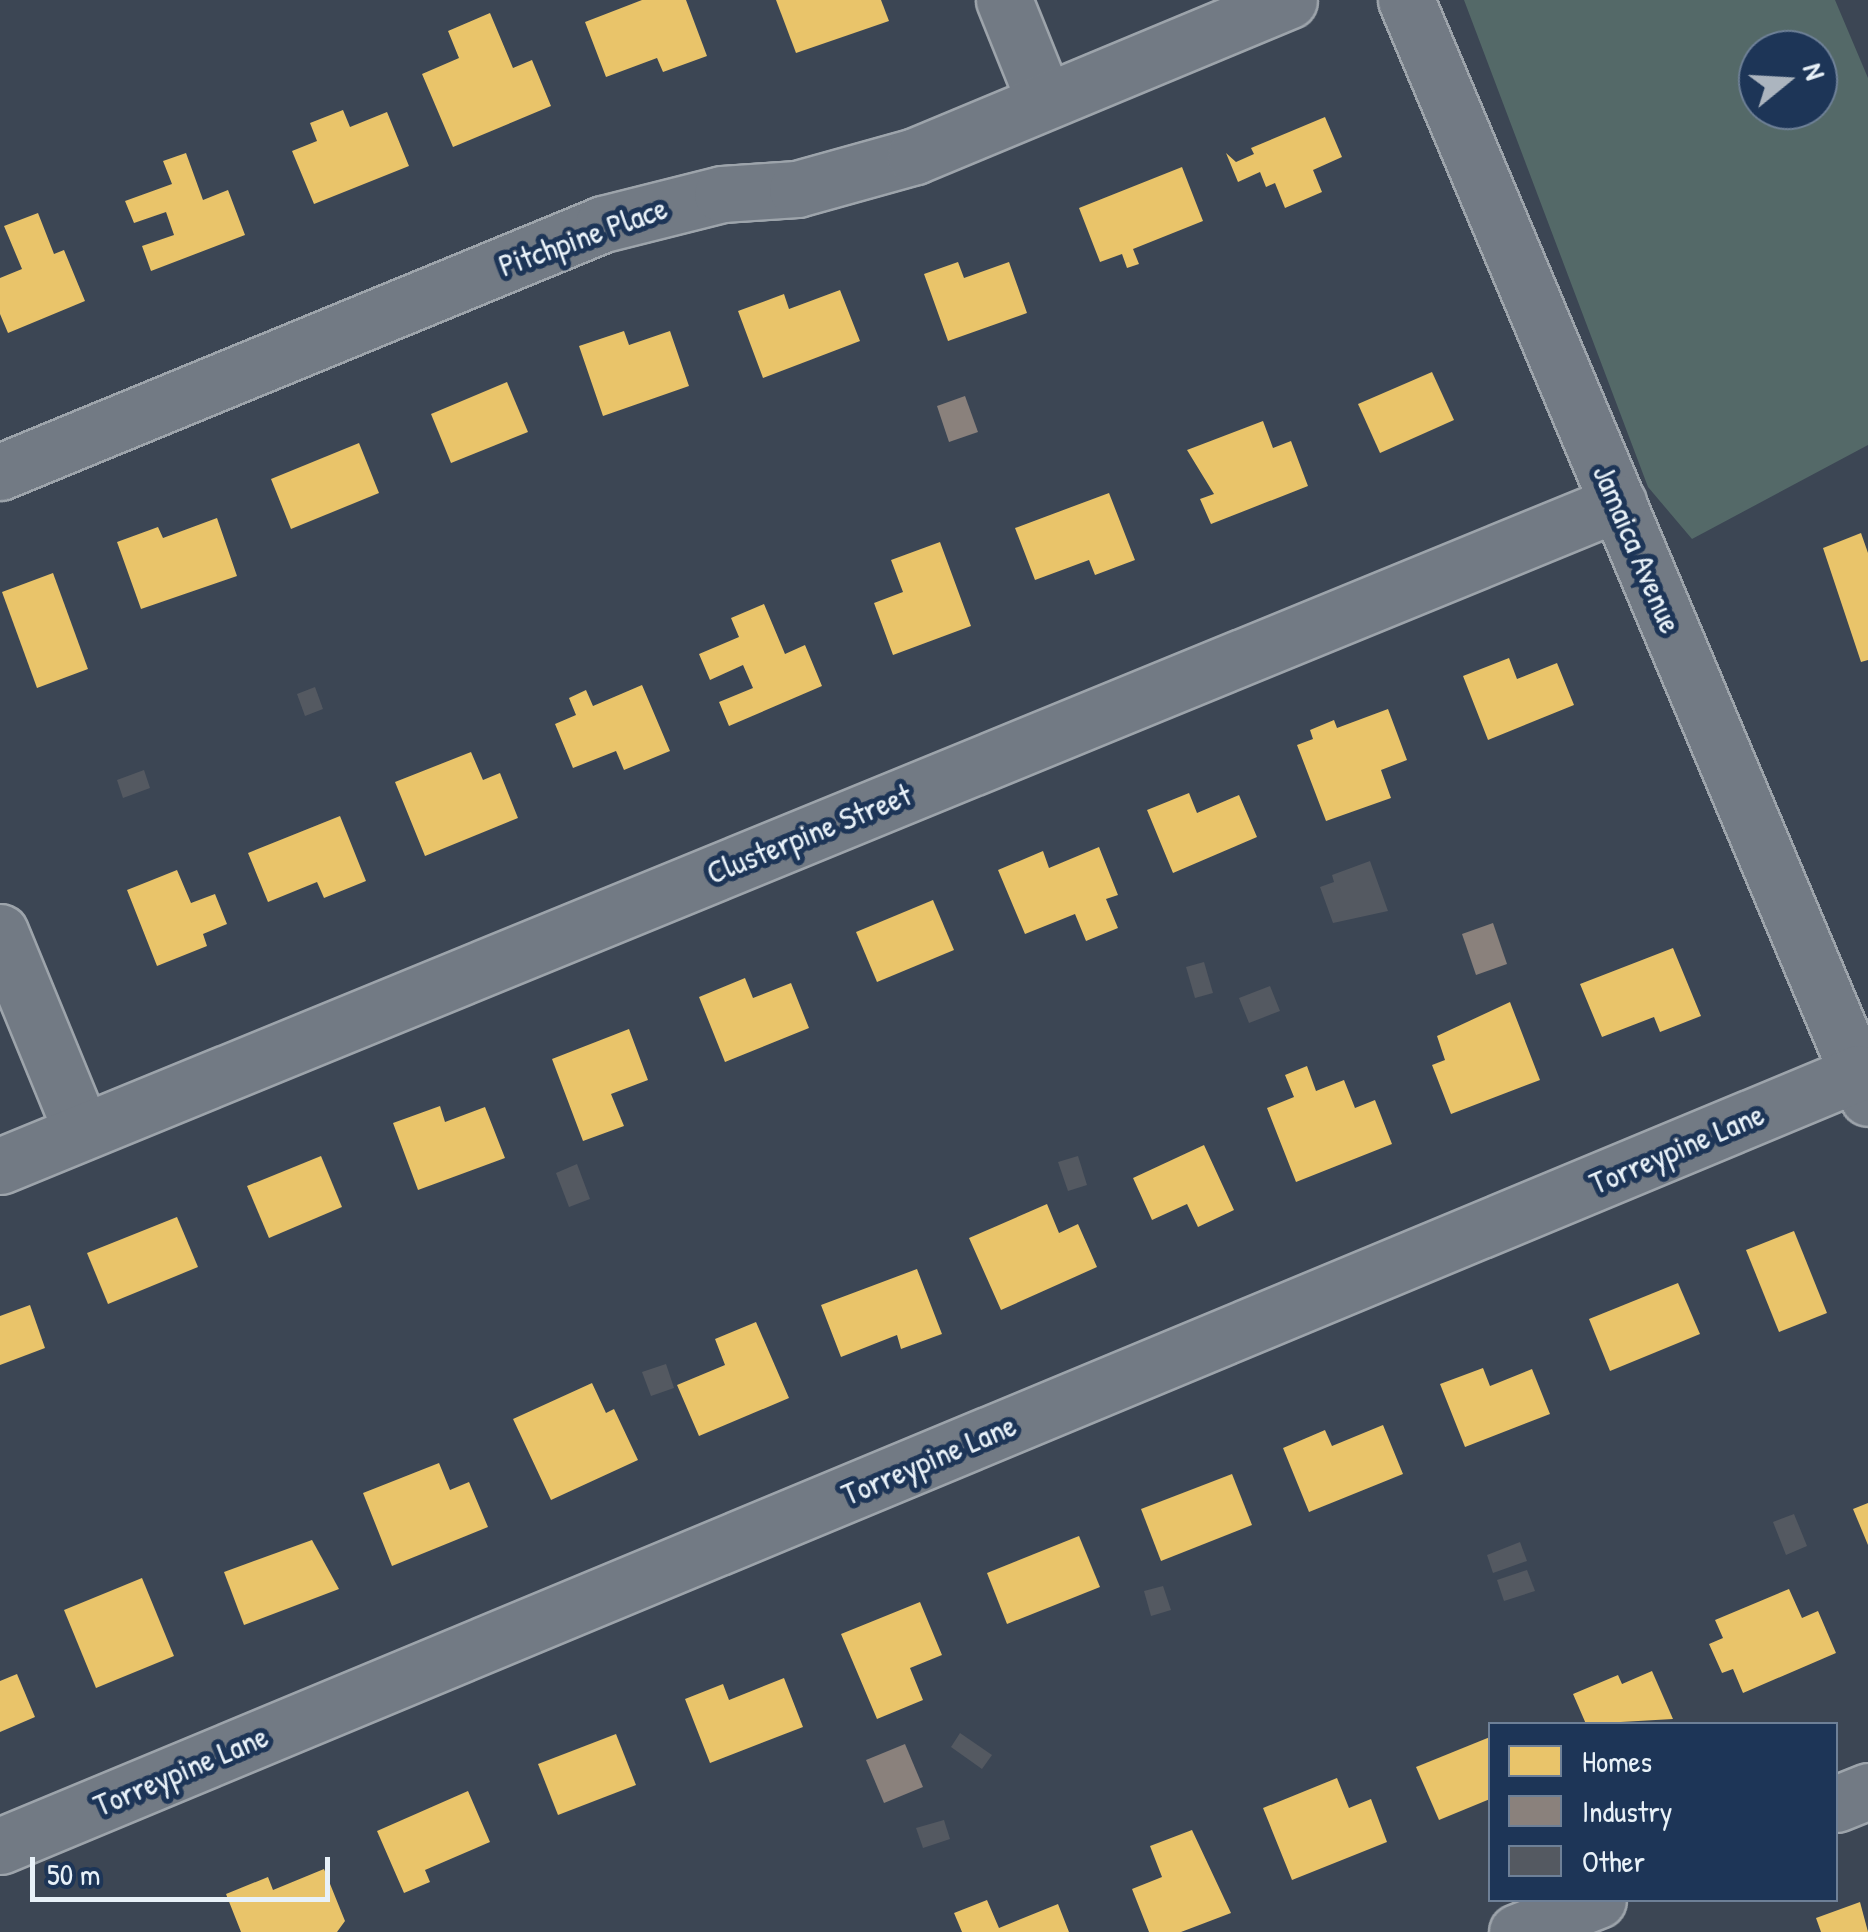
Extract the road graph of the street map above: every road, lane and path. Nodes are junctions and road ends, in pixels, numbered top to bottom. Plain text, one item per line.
1 (1004, 0) edge
2 (1289, 0) edge
3 (1406, 0) edge
4 (1043, 97) junction
5 (0, 472) edge
6 (1618, 503) junction
7 (0, 932) edge
8 (1849, 1001) edge
9 (1863, 1086) edge
10 (82, 1132) junction
11 (0, 1166) edge
12 (1868, 1790) edge
13 (1838, 1803) edge
14 (0, 1846) edge
15 (1593, 1902) edge
16 (1517, 1932) edge

1 - 4 street
2 - 4 street, Pitchpine Place
3 - 6 street, Jamaica Avenue
4 - 5 street, Pitchpine Place
6 - 8 street, Jamaica Avenue
6 - 10 street, Clusterpine Street
7 - 10 street
8 - 9 street, Jamaica Avenue
9 - 14 street, Torreypine Lane
10 - 11 street, Clusterpine Street
12 - 13 street
15 - 16 street

